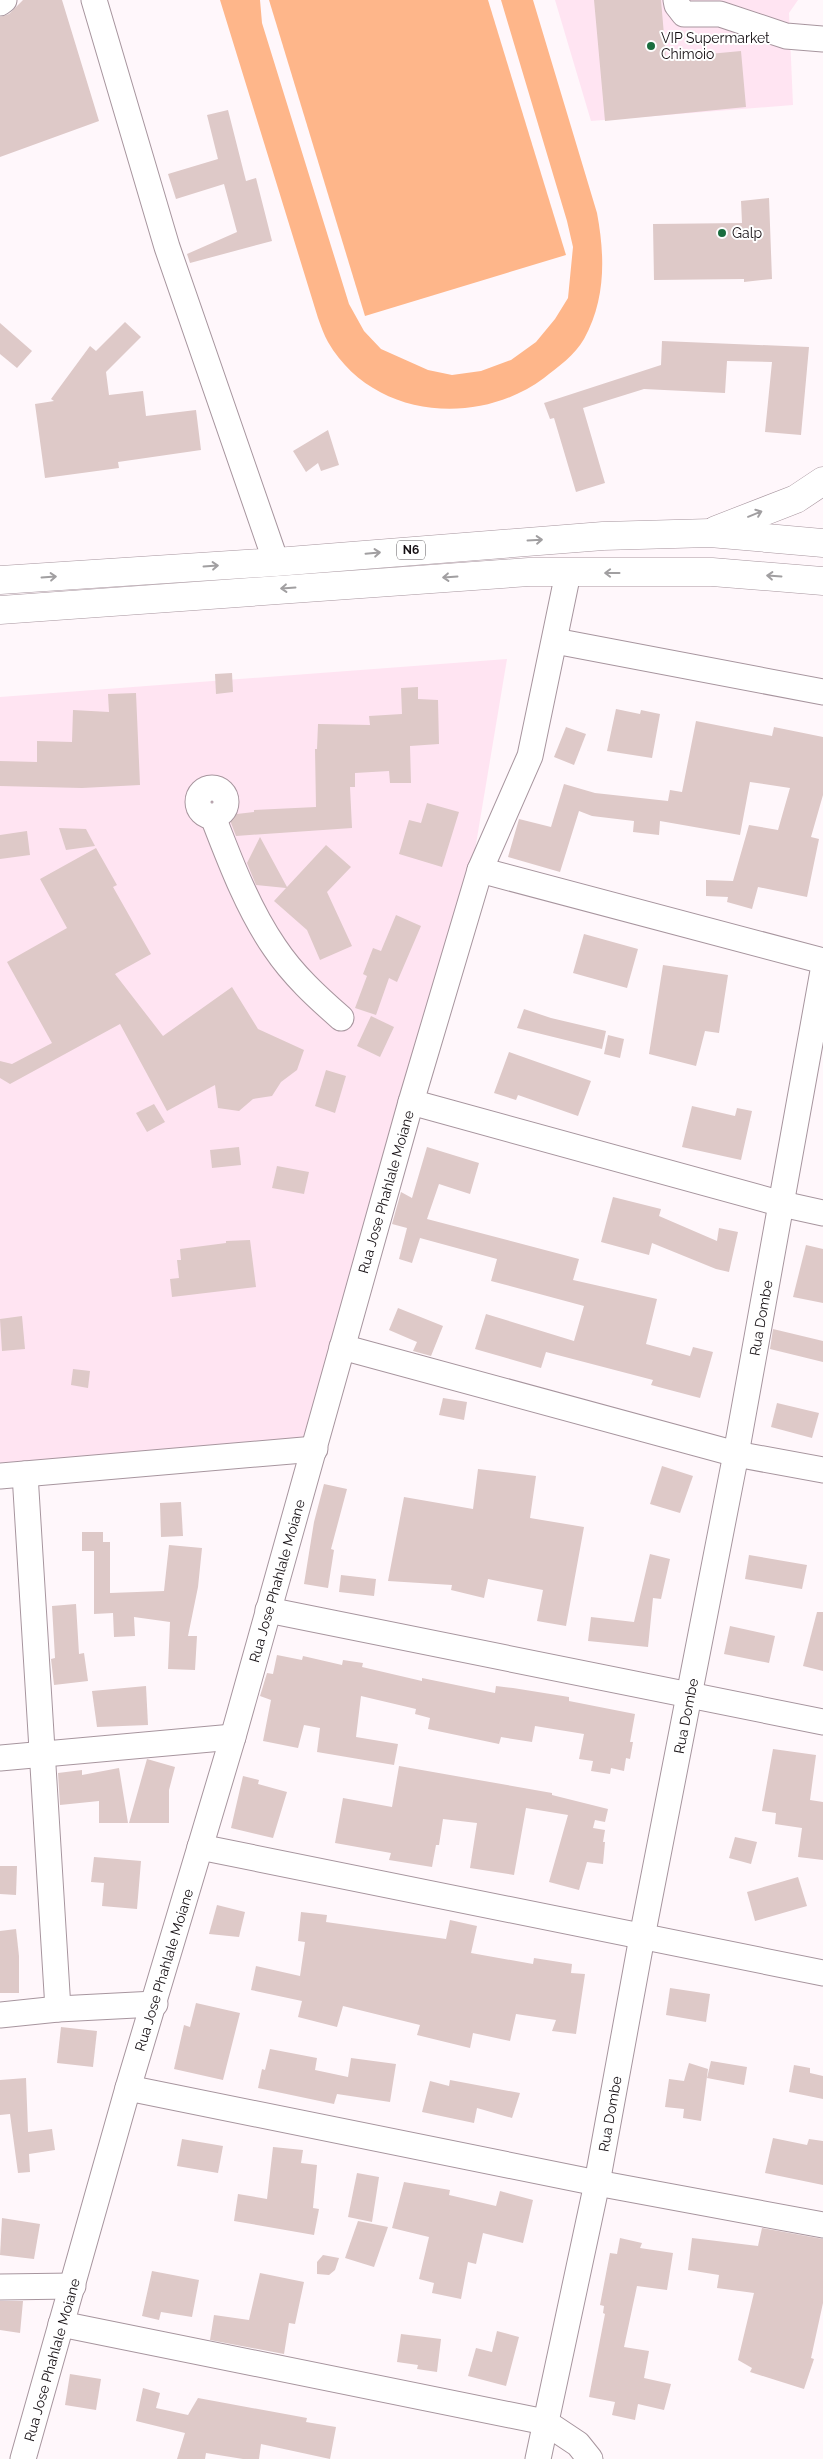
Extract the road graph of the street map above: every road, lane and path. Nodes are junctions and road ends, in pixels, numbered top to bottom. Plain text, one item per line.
1 (4, 0) edge
2 (94, 0) edge
3 (676, 0) edge
4 (0, 3) edge
5 (719, 7) edge
6 (823, 39) edge
7 (823, 481) edge
8 (710, 533) junction
9 (823, 543) edge
10 (276, 562) junction
11 (568, 573) junction
12 (0, 580) edge
13 (823, 581) edge
14 (0, 610) edge
15 (555, 641) junction
16 (823, 692) edge
17 (213, 817) dead end
18 (480, 870) junction
19 (823, 960) edge
20 (823, 971) edge
21 (341, 1018) dead end
22 (411, 1102) junction
23 (782, 1204) junction
24 (823, 1213) edge
25 (342, 1347) junction
26 (315, 1449) junction
27 (736, 1454) junction
28 (823, 1470) edge
29 (25, 1474) junction
30 (0, 1476) edge
31 (268, 1610) junction
32 (690, 1696) junction
33 (823, 1722) edge
34 (233, 1737) junction
35 (42, 1754) junction
36 (0, 1758) edge
37 (200, 1847) junction
38 (642, 1937) junction
39 (823, 1973) edge
40 (154, 2004) junction
41 (58, 2009) junction
42 (0, 2015) edge
43 (128, 2088) junction
44 (597, 2183) junction
45 (823, 2225) edge
46 (74, 2286) junction
47 (0, 2287) edge
48 (61, 2324) junction
49 (545, 2422) junction
50 (23, 2459) edge
51 (538, 2459) edge
52 (590, 2459) edge

1 - 4 street
2 - 10 street
3 - 5 street
5 - 6 street
8 -> 7 highway
8 - 9 highway, N6
10 -> 8 highway, N6
12 -> 10 highway, N6
13 -> 11 highway, N6
11 -> 14 highway, N6
11 - 15 street, Rua Jose Phahlale Moiane
15 - 16 street
15 - 18 street, Rua Jose Phahlale Moiane
17 - 21 street
18 - 19 street
18 - 22 street, Rua Jose Phahlale Moiane
20 - 23 street, Rua Dombe
22 - 23 street
22 - 25 street, Rua Jose Phahlale Moiane
23 - 24 street
23 - 27 street, Rua Dombe
25 - 26 street, Rua Jose Phahlale Moiane
25 - 27 street
26 - 29 street
26 - 31 street, Rua Jose Phahlale Moiane
27 - 28 street
27 - 32 street, Rua Dombe
29 - 30 street
29 - 35 street
31 - 32 street
31 - 34 street, Rua Jose Phahlale Moiane
32 - 33 street
32 - 38 street, Rua Dombe
34 - 35 street
34 - 37 street, Rua Jose Phahlale Moiane
35 - 36 street
35 - 41 street
37 - 38 street
37 - 40 street, Rua Jose Phahlale Moiane
38 - 39 street
38 - 44 street, Rua Dombe
40 - 41 street
40 - 43 street, Rua Jose Phahlale Moiane
41 - 42 street
43 - 44 street
43 - 46 street, Rua Jose Phahlale Moiane
44 - 45 street
44 - 49 street, Rua Dombe
46 - 47 street
46 - 48 street, Rua Jose Phahlale Moiane
48 - 49 street
48 - 50 street, Rua Jose Phahlale Moiane
49 - 51 street, Rua Dombe
49 - 52 street

